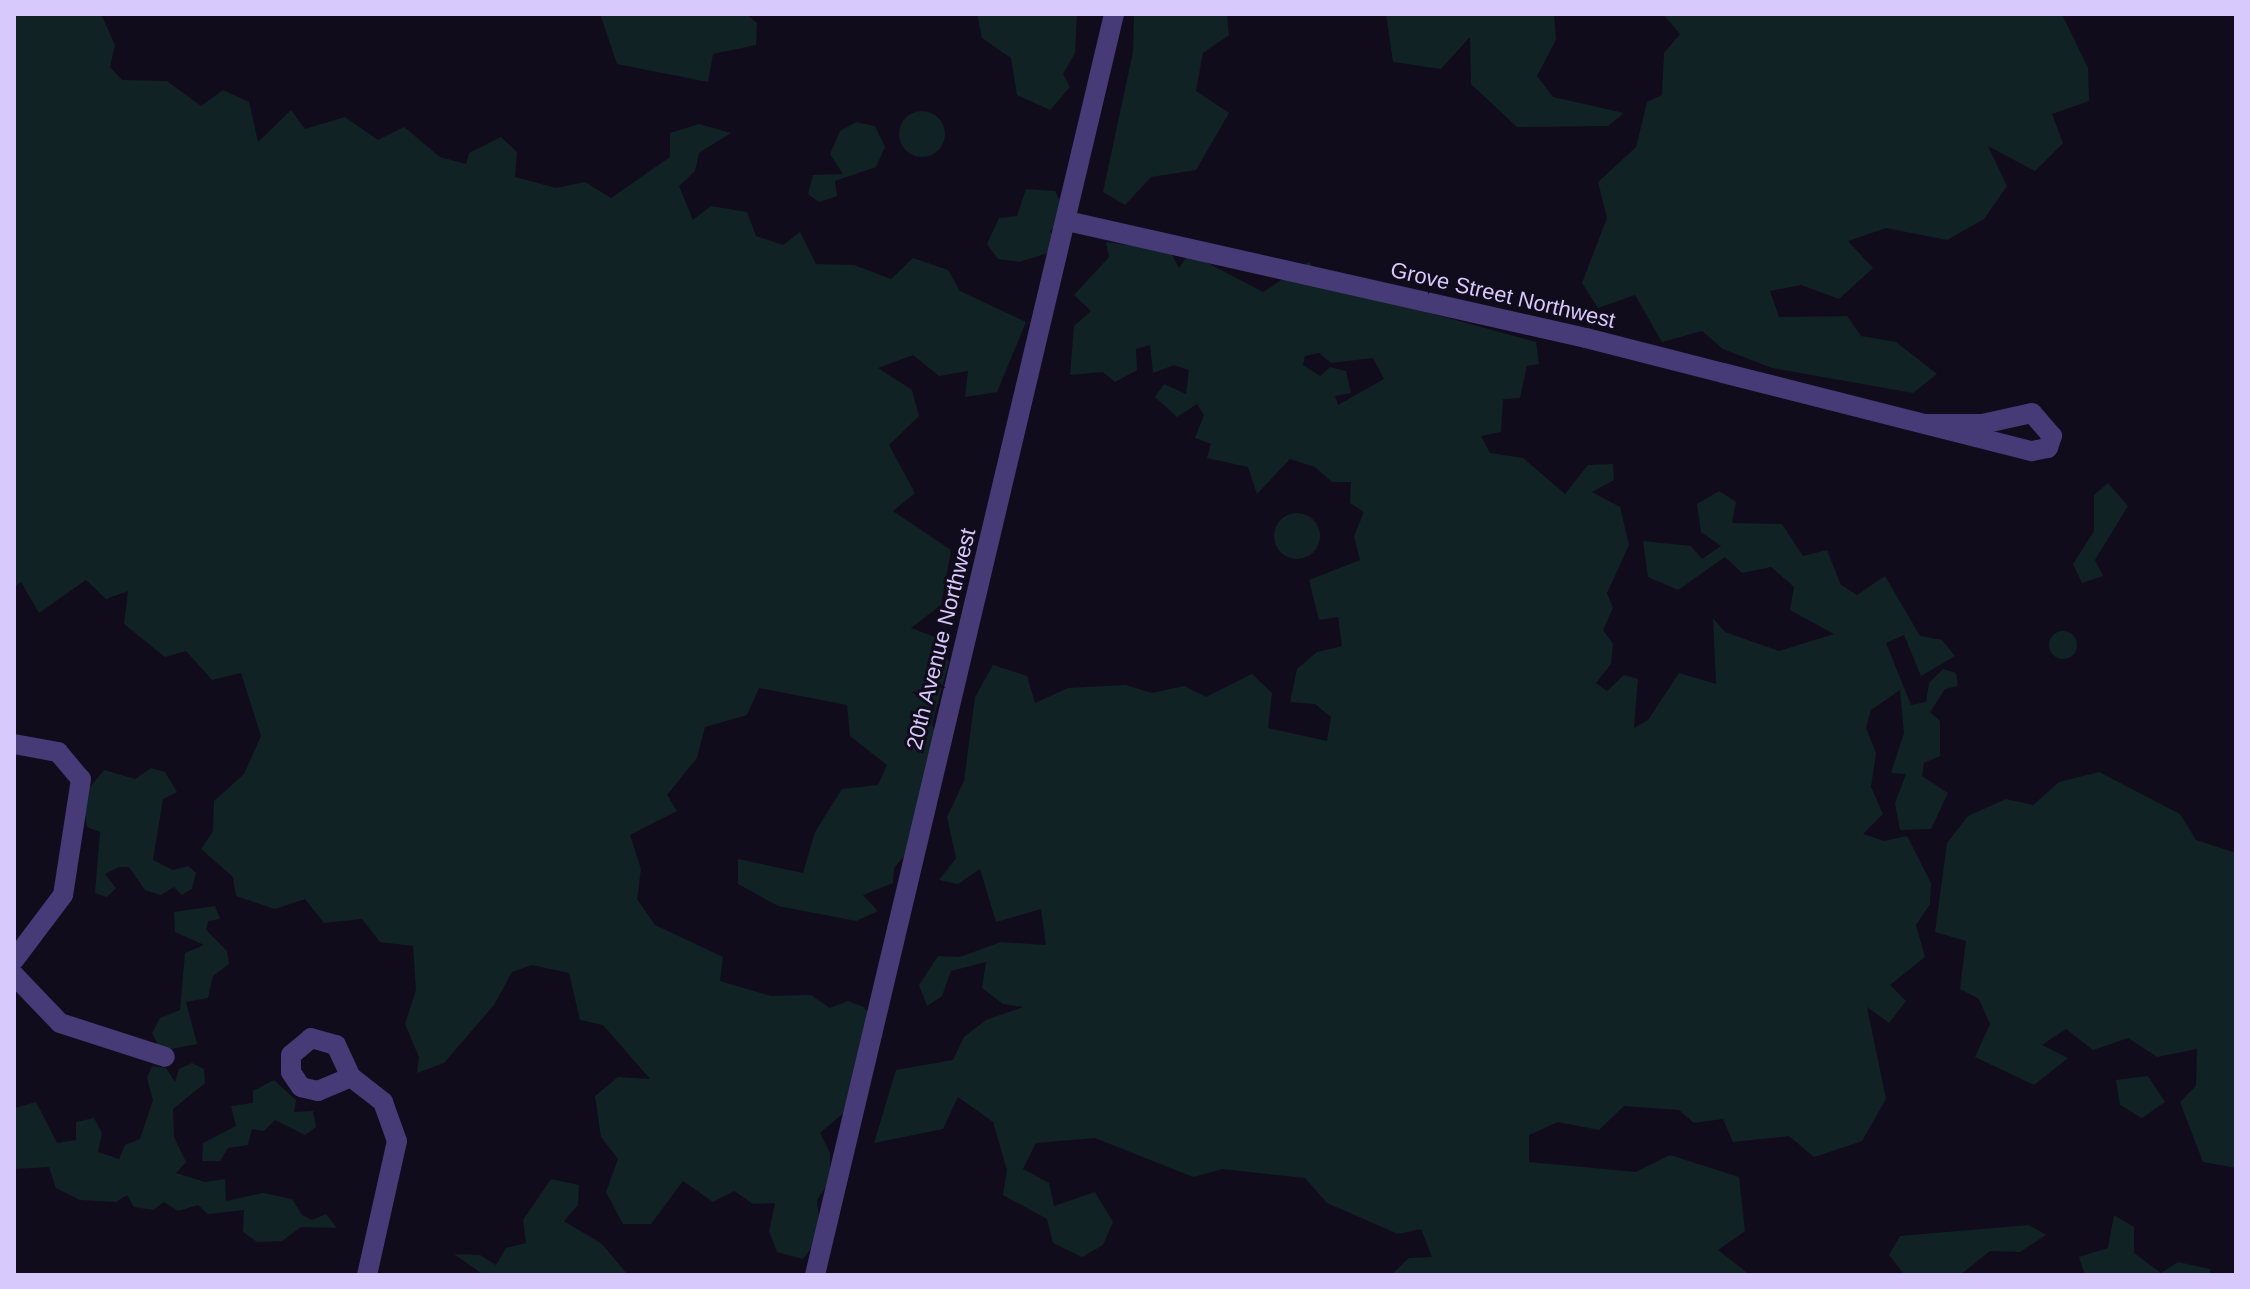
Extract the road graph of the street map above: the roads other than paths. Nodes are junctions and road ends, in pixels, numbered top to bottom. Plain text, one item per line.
1 (1114, 14) edge
2 (1067, 221) junction
3 (1926, 424) junction
4 (14, 744) edge
5 (14, 960) edge
6 (14, 975) edge
7 (165, 1057) dead end
8 (351, 1077) dead end
9 (367, 1275) edge
10 (815, 1275) edge

1 - 2 street, 20th Avenue Northwest
2 - 3 street, Grove Street Northwest
2 - 10 street, 20th Avenue Northwest
3 - 3 street, Grove Street Northwest
4 - 5 street
6 - 7 street
8 - 9 street

